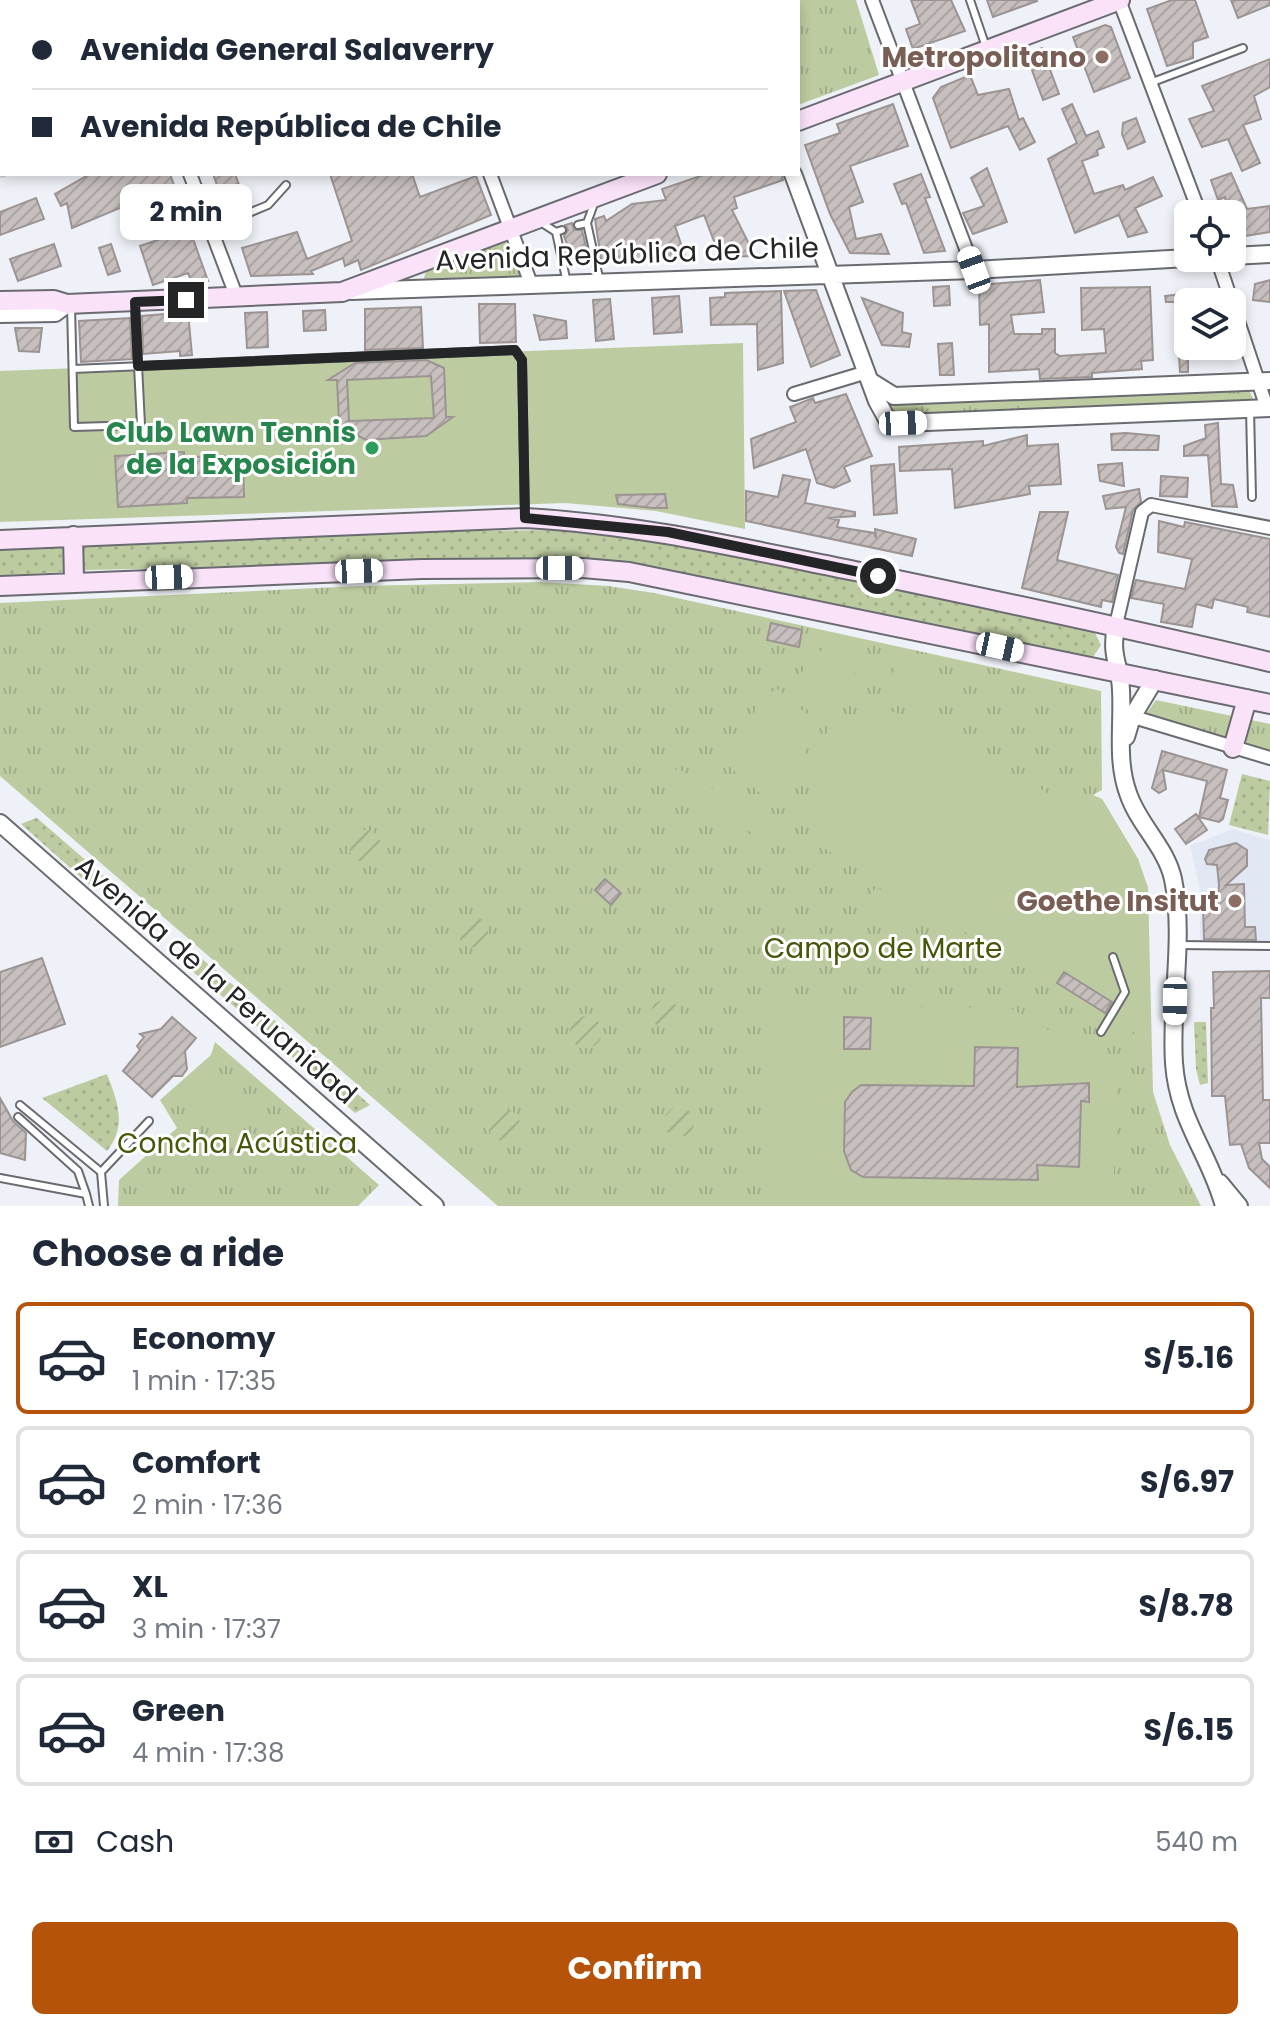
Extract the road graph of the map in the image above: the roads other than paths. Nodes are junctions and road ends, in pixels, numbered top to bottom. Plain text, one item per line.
1 (872, 0) edge
2 (970, 0) edge
3 (1119, 0) edge
4 (1243, 48) dead end
5 (987, 50) junction
6 (904, 82) junction
7 (1150, 83) junction
8 (800, 120) edge
9 (191, 176) edge
10 (491, 176) edge
11 (652, 176) edge
12 (794, 176) edge
13 (286, 185) dead end
14 (596, 197) junction
15 (1195, 200) edge
16 (536, 219) junction
17 (587, 223) junction
18 (578, 225) dead end
19 (210, 229) junction
20 (511, 229) junction
21 (1270, 254) edge
22 (1246, 255) edge
23 (573, 259) dead end
24 (1174, 259) edge
25 (563, 261) junction
26 (974, 270) junction
27 (1222, 272) edge
28 (831, 275) junction
29 (600, 282) junction
30 (567, 283) junction
31 (531, 284) junction
32 (342, 292) junction
33 (237, 298) junction
34 (0, 301) edge
35 (135, 302) junction
36 (69, 304) junction
37 (0, 314) edge
38 (138, 366) junction
39 (73, 369) junction
40 (869, 377) junction
41 (1265, 381) edge
42 (794, 394) dead end
43 (894, 396) junction
44 (1262, 408) edge
45 (897, 422) junction
46 (1252, 497) dead end
47 (525, 518) junction
48 (1270, 528) edge
49 (73, 536) junction
50 (0, 540) edge
51 (74, 580) junction
52 (0, 586) edge
53 (1116, 625) junction
54 (1270, 662) edge
55 (1120, 673) junction
56 (1155, 679) junction
57 (1247, 699) junction
58 (1270, 704) edge
59 (1127, 715) junction
60 (1233, 748) junction
61 (1270, 758) edge
62 (0, 823) edge
63 (1175, 945) junction
64 (1270, 946) edge
65 (1113, 957) dead end
66 (1101, 1032) dead end
67 (20, 1105) dead end
68 (18, 1117) dead end
69 (149, 1121) dead end
70 (101, 1172) junction
71 (1211, 1172) junction
72 (0, 1178) edge
73 (86, 1194) junction
74 (89, 1206) edge
75 (104, 1206) edge
76 (435, 1206) edge
77 (1224, 1206) edge
78 (1239, 1206) edge

1 - 6 street
2 - 5 lane
3 - 5 main road
3 - 7 street
4 - 7 lane
5 - 6 main road
6 - 8 main road
6 - 26 street
7 - 15 street
9 - 19 street
10 - 20 street
11 - 14 main road
12 - 28 street
13 - 19 lane
14 - 16 main road
14 - 17 lane
16 - 20 main road
16 - 25 lane
17 - 18 lane
17 - 29 lane
19 - 33 street
20 - 31 street
20 - 32 main road
21 - 22 street
23 - 25 lane
24 - 26 street, Avenida República de Chile
25 - 30 lane
26 - 28 street, Avenida República de Chile
27 - 41 street
28 - 29 street, Avenida República de Chile
28 - 40 street
29 - 30 street, Avenida República de Chile
30 - 31 street, Avenida República de Chile
31 - 32 street, Avenida República de Chile
32 - 33 main road, Avenida República de Chile
33 - 35 main road, Avenida República de Chile
34 - 36 main road, Avenida República de Chile
35 - 36 main road, Avenida República de Chile
35 - 38 lane
36 - 37 street, Avenida República de Chile
36 - 39 lane
38 - 39 lane
38 - 39 lane
38 - 47 lane
40 - 42 street
40 - 43 street
40 - 45 street
41 - 43 street
41 - 44 street
43 - 45 street
44 - 45 street
44 - 46 lane
47 - 49 main road
47 - 53 main road
48 - 53 street
49 - 50 main road
49 - 51 main road
51 - 52 main road
51 - 55 main road
53 - 54 main road
53 - 55 street
55 - 56 main road
55 - 59 street
56 - 57 main road
56 - 59 street
57 - 58 main road
57 - 60 main road
59 - 60 street
59 - 63 street
60 - 61 street
62 - 76 street, Avenida de la Peruanidad
63 - 64 lane
63 - 71 street
65 - 66 lane
67 - 70 lane
68 - 73 lane
69 - 70 lane
70 - 75 lane
71 - 77 street
71 - 78 street
72 - 73 lane
73 - 74 lane

